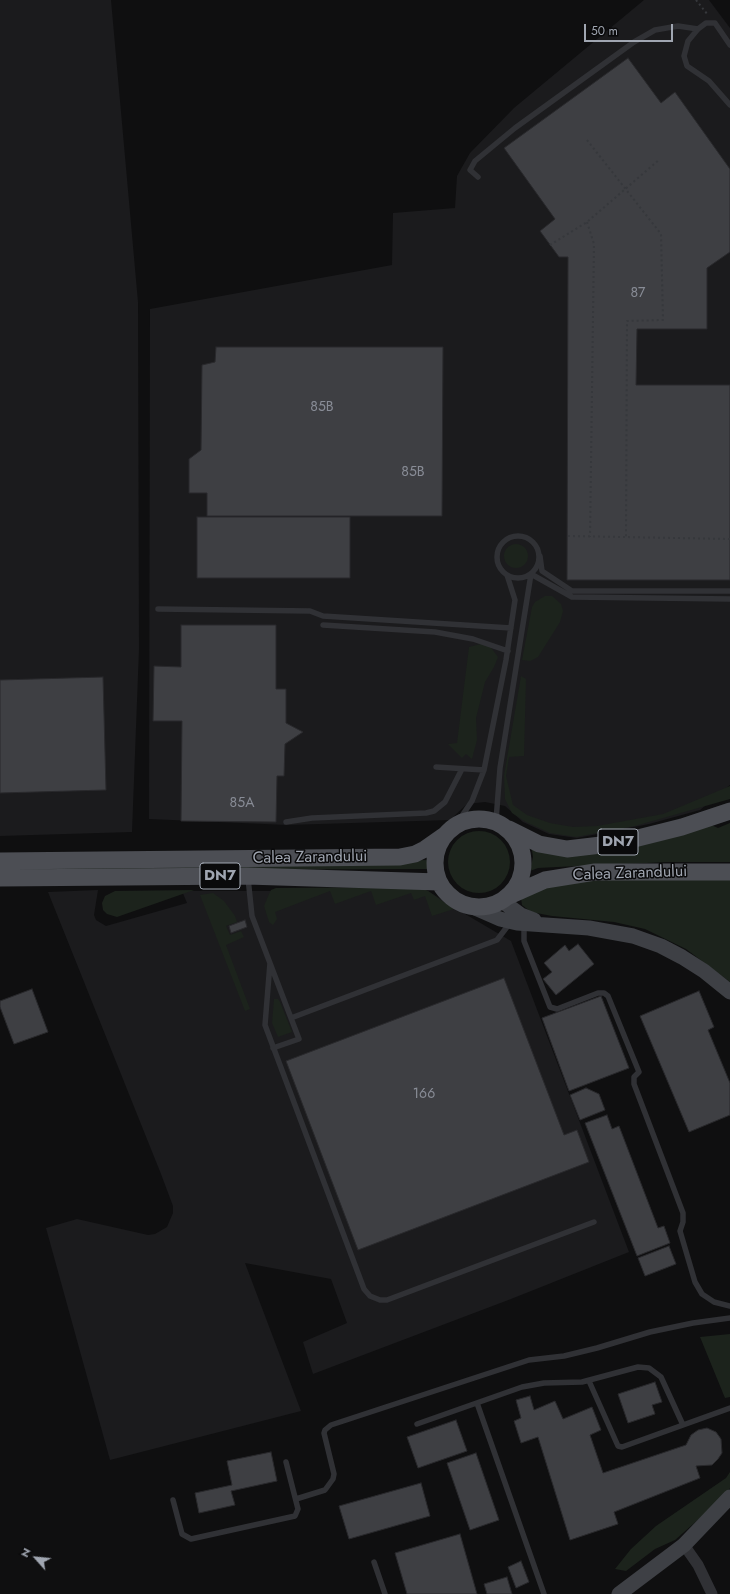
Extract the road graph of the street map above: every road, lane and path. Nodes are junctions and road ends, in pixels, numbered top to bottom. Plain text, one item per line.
1 (696, 0) edge
2 (715, 23) junction
3 (698, 29) junction
4 (730, 45) edge
5 (730, 105) edge
6 (587, 140) dead end
7 (660, 159) dead end
8 (478, 177) dead end
9 (626, 188) junction
10 (586, 222) junction
11 (550, 245) dead end
12 (568, 536) dead end
13 (590, 537) junction
14 (626, 538) junction
15 (730, 539) edge
16 (540, 556) junction
17 (531, 574) junction
18 (507, 575) junction
19 (730, 591) edge
20 (730, 599) edge
21 (158, 609) dead end
22 (323, 625) dead end
23 (511, 628) junction
24 (508, 651) junction
25 (436, 767) dead end
26 (462, 769) junction
27 (484, 770) junction
28 (730, 811) edge
29 (286, 822) dead end
30 (501, 825) junction
31 (450, 830) junction
32 (0, 861) edge
33 (730, 872) edge
34 (247, 876) junction
35 (0, 878) edge
36 (439, 882) junction
37 (506, 898) junction
38 (468, 905) junction
39 (518, 923) junction
40 (559, 926) junction
41 (270, 963) junction
42 (730, 992) edge
43 (291, 1018) junction
44 (274, 1048) junction
45 (594, 1222) dead end
46 (730, 1306) edge
47 (730, 1318) edge
48 (589, 1381) junction
49 (477, 1403) junction
50 (730, 1408) edge
51 (417, 1424) dead end
52 (683, 1425) junction
53 (286, 1462) dead end
54 (730, 1497) edge
55 (296, 1499) junction
56 (173, 1500) dead end
57 (684, 1545) junction
58 (374, 1562) dead end
59 (385, 1594) edge
60 (544, 1594) edge
61 (619, 1594) edge
62 (712, 1594) edge

1 - 2 path
2 - 3 lane
2 - 4 lane
3 - 5 lane
3 - 8 lane
6 - 9 path
7 - 9 path
9 - 10 path
9 - 14 path
10 - 11 path
10 - 13 path
12 - 13 path
13 - 14 path
14 - 15 path
16 - 17 lane
16 - 18 lane
16 - 19 lane
17 - 18 lane
17 - 20 lane
17 - 30 lane
18 - 23 lane
21 - 23 lane
22 - 24 lane
23 - 24 lane
24 - 27 lane
25 - 26 lane
26 - 27 lane
26 - 29 lane
27 - 31 lane
28 - 30 main road, Calea Zarandului / DN7
30 - 31 main road, Calea Zarandului / DN7
30 - 37 main road
31 - 32 main road, Calea Zarandului / DN7
31 - 36 main road
33 - 37 main road, Calea Zarandului / DN7
34 - 35 main road, Calea Zarandului / DN7
34 - 36 main road, Calea Zarandului / DN7
34 - 41 lane
36 - 38 main road, Calea Zarandului / DN7
37 - 38 main road, Calea Zarandului / DN7
37 - 40 main road, Calea Zarandului
38 - 39 main road, Calea Zarandului
39 - 40 main road, Calea Zarandului
39 - 43 lane
39 - 46 lane
40 - 42 main road, Calea Zarandului
41 - 43 lane
41 - 44 lane
43 - 44 lane
44 - 45 lane
47 - 55 lane
48 - 49 lane
48 - 52 lane
48 - 52 lane
49 - 51 lane
49 - 60 lane
50 - 52 lane
53 - 55 lane
54 - 57 main road
55 - 56 lane
57 - 61 main road
57 - 62 street
58 - 59 lane

